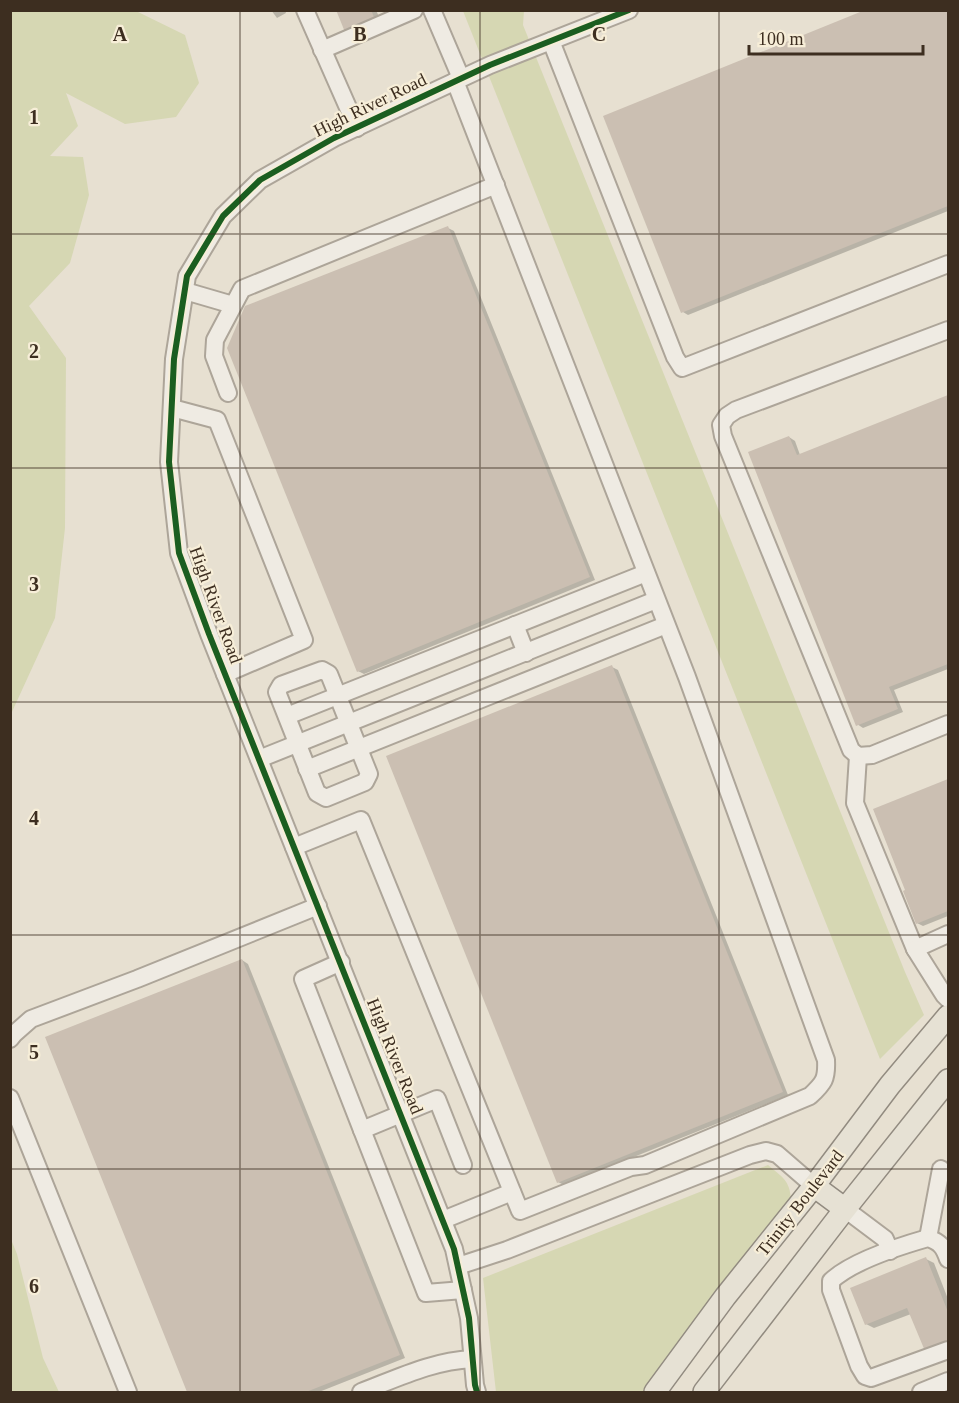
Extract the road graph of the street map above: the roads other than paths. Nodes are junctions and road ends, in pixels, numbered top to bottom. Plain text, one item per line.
1 (305, 10) edge
2 (414, 10) edge
3 (432, 10) edge
4 (629, 10) edge
5 (551, 41) junction
6 (322, 50) junction
7 (458, 80) junction
8 (357, 128) junction
9 (496, 185) junction
10 (948, 264) edge
11 (185, 291) junction
12 (233, 305) junction
13 (948, 330) edge
14 (228, 393) dead end
15 (172, 408) junction
16 (646, 573) junction
17 (656, 600) junction
18 (515, 625) junction
19 (666, 625) junction
20 (526, 652) junction
21 (225, 674) junction
22 (338, 695) junction
23 (286, 716) junction
24 (349, 723) junction
25 (948, 724) edge
26 (298, 744) junction
27 (359, 748) junction
28 (858, 756) junction
29 (259, 759) junction
30 (307, 769) junction
31 (294, 847) junction
32 (318, 906) junction
33 (948, 934) edge
34 (915, 949) junction
35 (340, 962) junction
36 (948, 999) edge
37 (948, 1016) edge
38 (10, 1039) edge
39 (948, 1080) edge
40 (10, 1098) edge
41 (402, 1114) junction
42 (362, 1130) junction
43 (463, 1165) dead end
44 (941, 1169) dead end
45 (814, 1186) junction
46 (512, 1192) junction
47 (845, 1209) junction
48 (443, 1220) junction
49 (928, 1238) junction
50 (890, 1251) junction
51 (948, 1259) edge
52 (458, 1266) junction
53 (463, 1290) junction
54 (948, 1350) edge
55 (472, 1359) junction
56 (948, 1381) edge
57 (128, 1392) edge
58 (361, 1392) edge
59 (477, 1392) edge
60 (655, 1392) edge
61 (704, 1392) edge
62 (921, 1392) edge

1 - 6 street
2 - 6 street
3 - 7 street
4 - 5 street, High River Road
5 - 7 street, High River Road
5 - 10 street
6 - 8 street
7 - 8 street, High River Road
7 - 9 street
8 - 11 street, High River Road
9 - 12 street
9 - 16 street
11 - 12 street
11 - 15 street, High River Road
12 - 14 street
13 - 28 street
15 - 21 street, High River Road
15 - 21 street
16 - 17 street
16 - 18 street
17 - 19 street
17 - 20 street
18 - 20 street
18 - 22 street
19 - 27 street
19 - 46 street
20 - 24 street
21 - 29 street, High River Road
22 - 23 street
22 - 23 street
22 - 24 street
23 - 26 street
24 - 26 street
24 - 27 street
25 - 28 street
26 - 29 street
26 - 30 street
27 - 30 street
27 - 30 street
28 - 34 street
29 - 31 street, High River Road
31 - 32 street, High River Road
31 - 46 street
32 - 35 street, High River Road
32 - 38 street
33 - 34 street
34 - 36 street
35 - 41 street, High River Road
35 - 42 street
37 - 45 main road, Trinity Boulevard
39 - 47 main road
40 - 57 street
41 - 42 street
41 - 43 street
41 - 48 street, High River Road
42 - 53 street
44 - 49 street
45 - 47 main road
45 - 52 street
45 - 60 main road, Trinity Boulevard
46 - 48 street
47 - 50 street
47 - 61 main road
48 - 52 street, High River Road
49 - 50 street
49 - 51 street
50 - 54 street
52 - 53 street, High River Road
53 - 55 street, High River Road
55 - 58 street
55 - 59 street, High River Road
56 - 62 street

